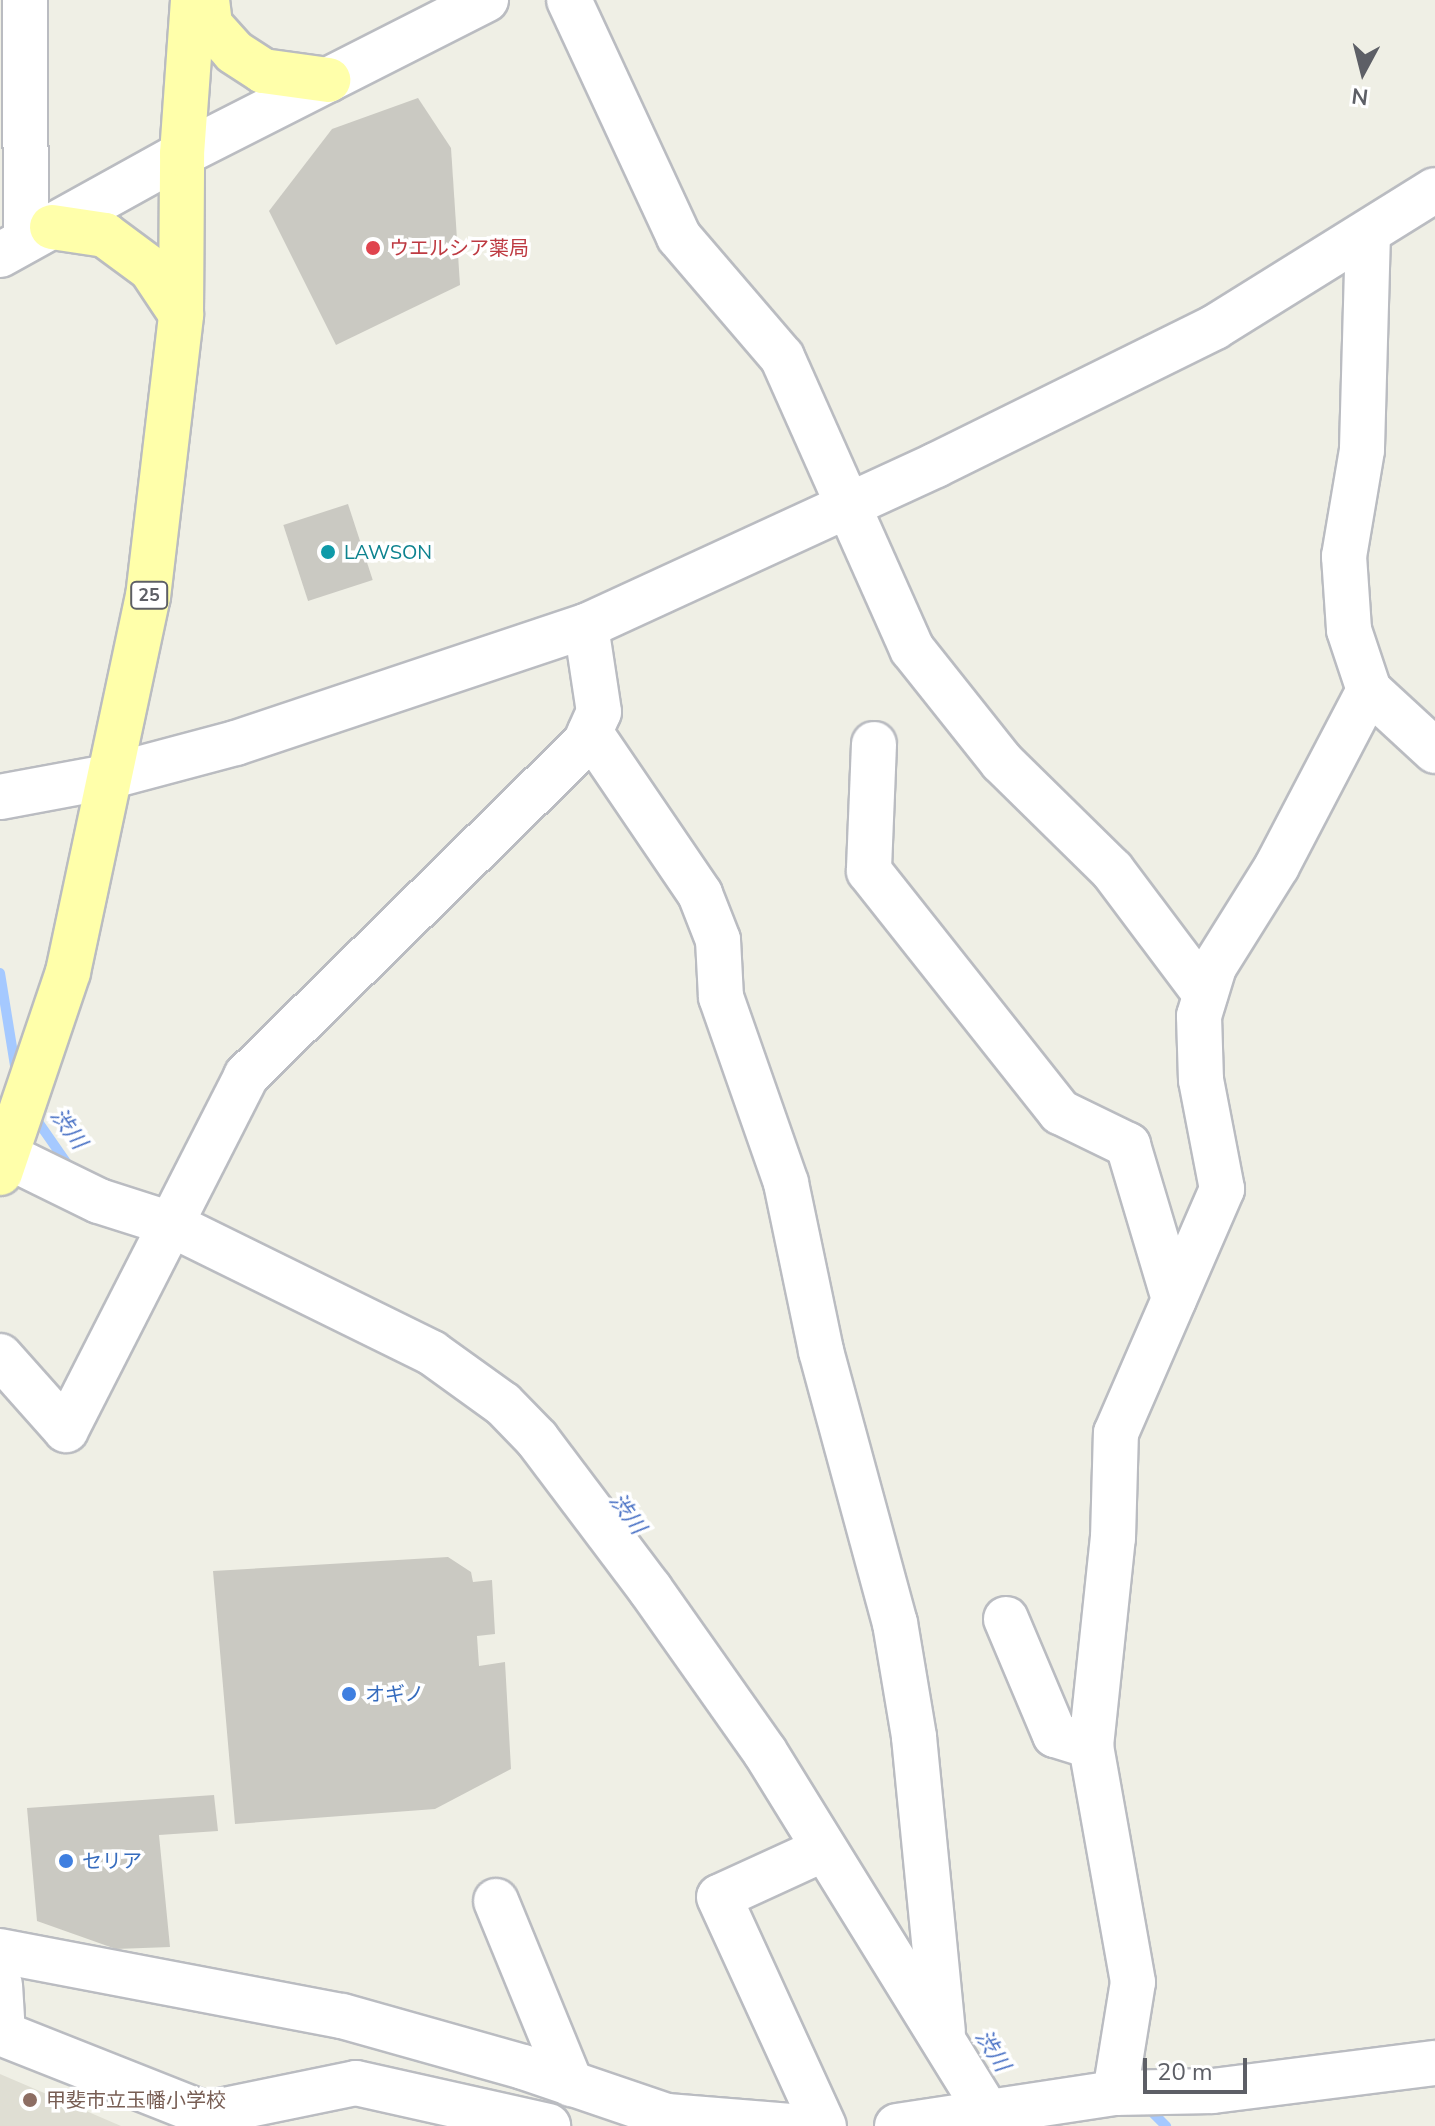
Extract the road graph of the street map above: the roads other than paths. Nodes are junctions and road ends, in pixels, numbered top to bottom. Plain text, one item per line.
1 (25, 0) edge
2 (193, 0) edge
3 (207, 0) edge
4 (486, 0) edge
5 (569, 0) edge
6 (422, 13) edge
7 (328, 80) junction
8 (182, 154) junction
9 (1435, 190) edge
10 (1368, 233) junction
11 (26, 241) edge
12 (181, 314) junction
13 (846, 507) junction
14 (586, 626) junction
15 (1369, 690) junction
16 (590, 732) junction
17 (874, 744) dead end
18 (1435, 751) edge
19 (108, 777) junction
20 (0, 797) edge
21 (1205, 994) junction
22 (4, 1164) edge
23 (168, 1223) junction
24 (1174, 1299) junction
25 (0, 1356) edge
26 (1006, 1619) dead end
27 (1091, 1746) junction
28 (824, 1849) junction
29 (496, 1901) dead end
30 (0, 1951) edge
31 (0, 1985) edge
32 (944, 2043) junction
33 (1435, 2063) edge
34 (571, 2084) junction
35 (1115, 2093) junction
36 (988, 2113) junction
37 (548, 2126) edge
38 (791, 2126) edge
39 (824, 2126) edge
40 (897, 2126) edge
41 (1143, 2126) edge

1 - 11 street
2 - 8 main road, 25
3 - 7 main road
4 - 6 street
5 - 13 street
6 - 7 street
7 - 8 street
8 - 11 street
8 - 12 main road, 25
9 - 10 street
10 - 13 street
10 - 15 street
11 - 12 main road
12 - 19 main road, 25
13 - 14 street
13 - 21 street
14 - 16 street
14 - 19 street
15 - 18 street
15 - 21 street
16 - 23 street
16 - 32 street
17 - 24 street
19 - 20 street
19 - 22 main road, 25
21 - 24 street
22 - 23 street
23 - 25 street
23 - 28 street
24 - 27 street
26 - 27 street
27 - 35 street
28 - 32 street
28 - 39 street
29 - 34 street
30 - 34 street
31 - 37 street
32 - 36 street
33 - 35 street
34 - 38 street
35 - 36 street
35 - 41 street
36 - 40 street

